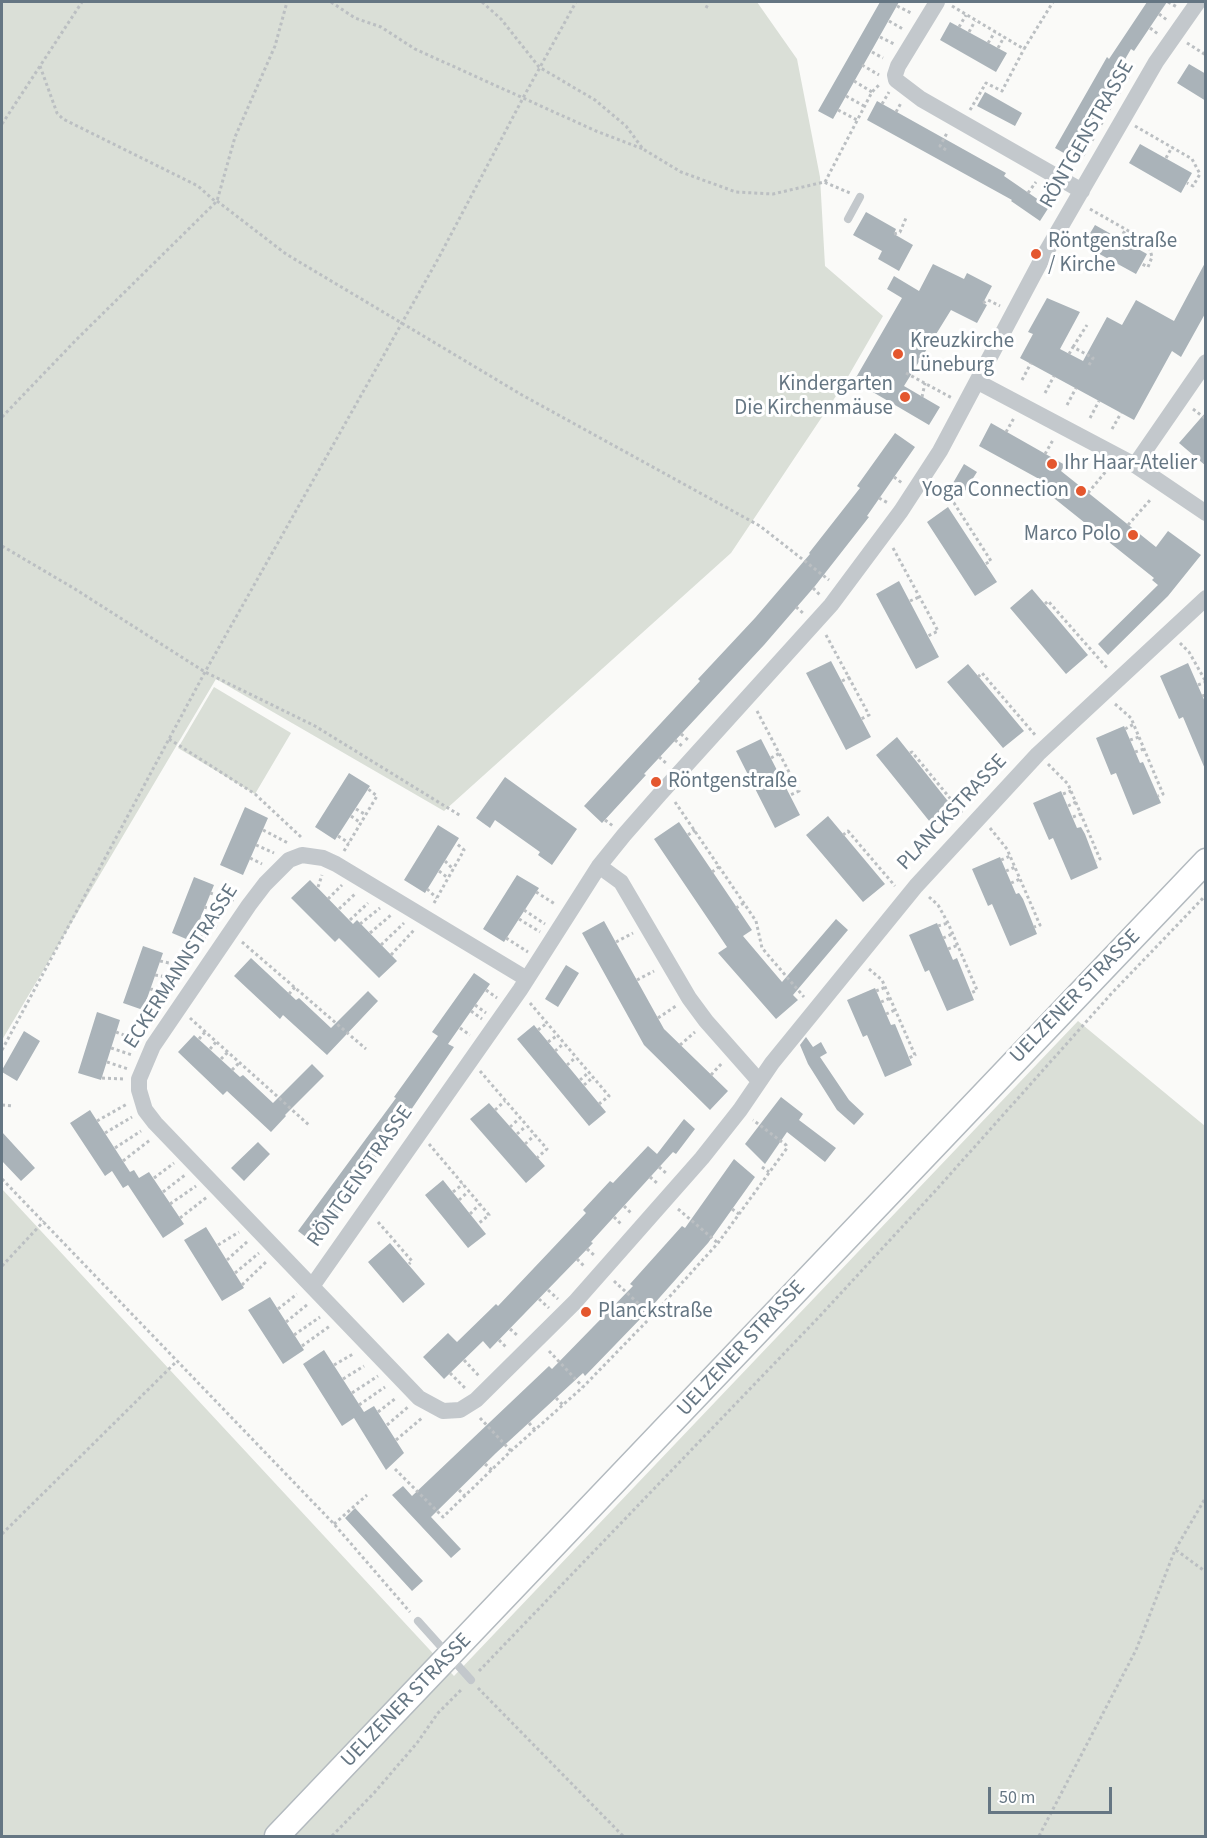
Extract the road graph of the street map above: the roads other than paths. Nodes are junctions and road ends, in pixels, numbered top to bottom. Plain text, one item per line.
1 (937, 2) edge
2 (1198, 2) edge
3 (860, 197) road end
4 (1079, 197) junction
5 (848, 219) dead end
6 (1206, 362) edge
7 (978, 382) junction
8 (1135, 465) junction
9 (1206, 513) edge
10 (1206, 598) edge
11 (1206, 861) edge
12 (599, 866) junction
13 (523, 984) junction
14 (759, 1081) junction
15 (314, 1287) junction
16 (418, 1621) road end
17 (450, 1657) junction
18 (471, 1680) road end
19 (277, 1836) edge

1 - 4 street
2 - 4 street, RÖNTGENSTRASSE
3 - 5 lane
4 - 7 street, RÖNTGENSTRASSE
6 - 8 street
7 - 8 street
7 - 12 street, RÖNTGENSTRASSE
8 - 9 street
10 - 14 street, PLANCKSTRASSE
11 - 17 main road, UELZENER STRASSE
12 - 13 street, RÖNTGENSTRASSE
12 - 14 street
13 - 15 street, RÖNTGENSTRASSE
13 - 15 street, ECKERMANNSTRASSE
14 - 15 street, PLANCKSTRASSE
16 - 17 lane
17 - 18 lane
17 - 19 main road, UELZENER STRASSE

